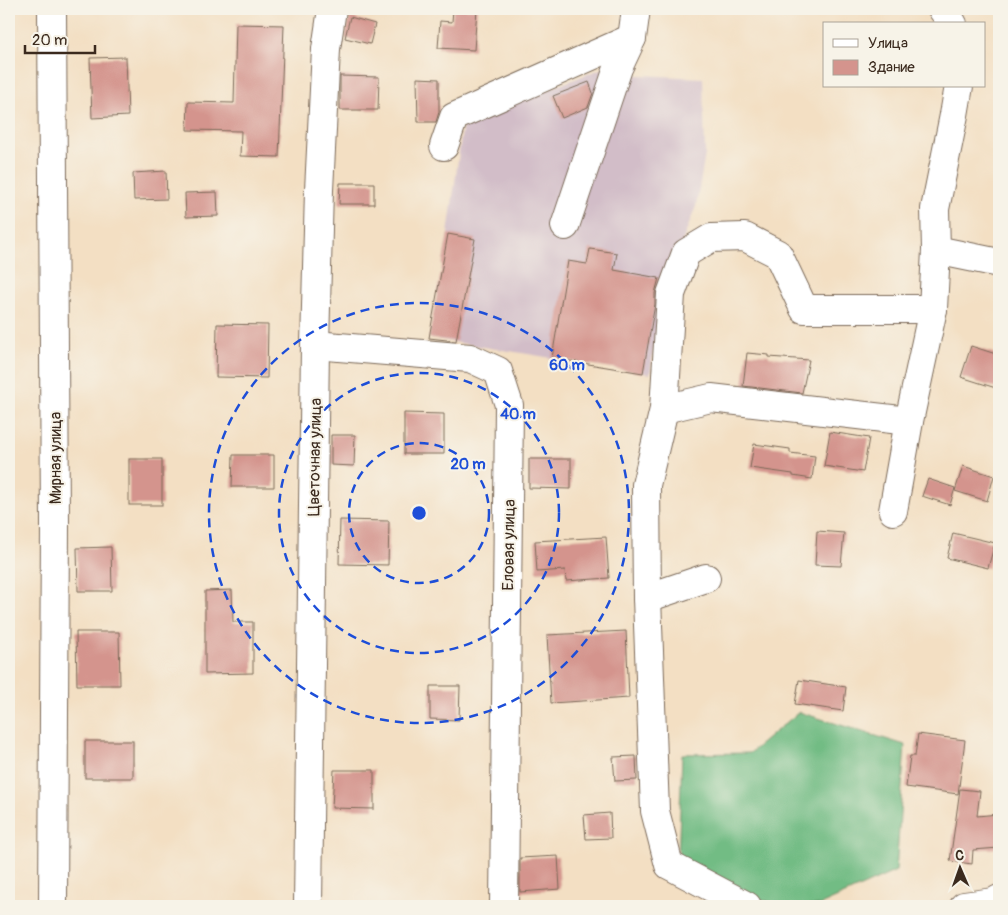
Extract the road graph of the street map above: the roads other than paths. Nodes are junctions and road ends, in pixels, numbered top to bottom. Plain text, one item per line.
1 (52, 9) edge
2 (332, 9) edge
3 (636, 9) edge
4 (942, 9) edge
5 (952, 22) edge
6 (632, 38) junction
7 (959, 88) edge
8 (444, 146) dead end
9 (565, 226) dead end
10 (936, 250) junction
11 (999, 263) edge
12 (933, 309) junction
13 (315, 346) junction
14 (664, 409) junction
15 (909, 421) junction
16 (893, 511) dead end
17 (706, 578) dead end
18 (647, 598) junction
19 (999, 899) edge
20 (53, 906) edge
21 (308, 906) edge
22 (504, 906) edge
23 (747, 906) edge
24 (964, 906) edge

1 - 20 street, Мирная улица
2 - 13 street, Цветочная улица
3 - 6 street
4 - 5 street
6 - 8 street
6 - 9 street
7 - 10 street
10 - 11 street
10 - 12 street
12 - 14 street
12 - 15 street
13 - 21 street, Цветочная улица
13 - 22 street, Еловая улица
14 - 15 street
14 - 18 street
15 - 16 street
17 - 18 street
18 - 23 street
19 - 24 street

